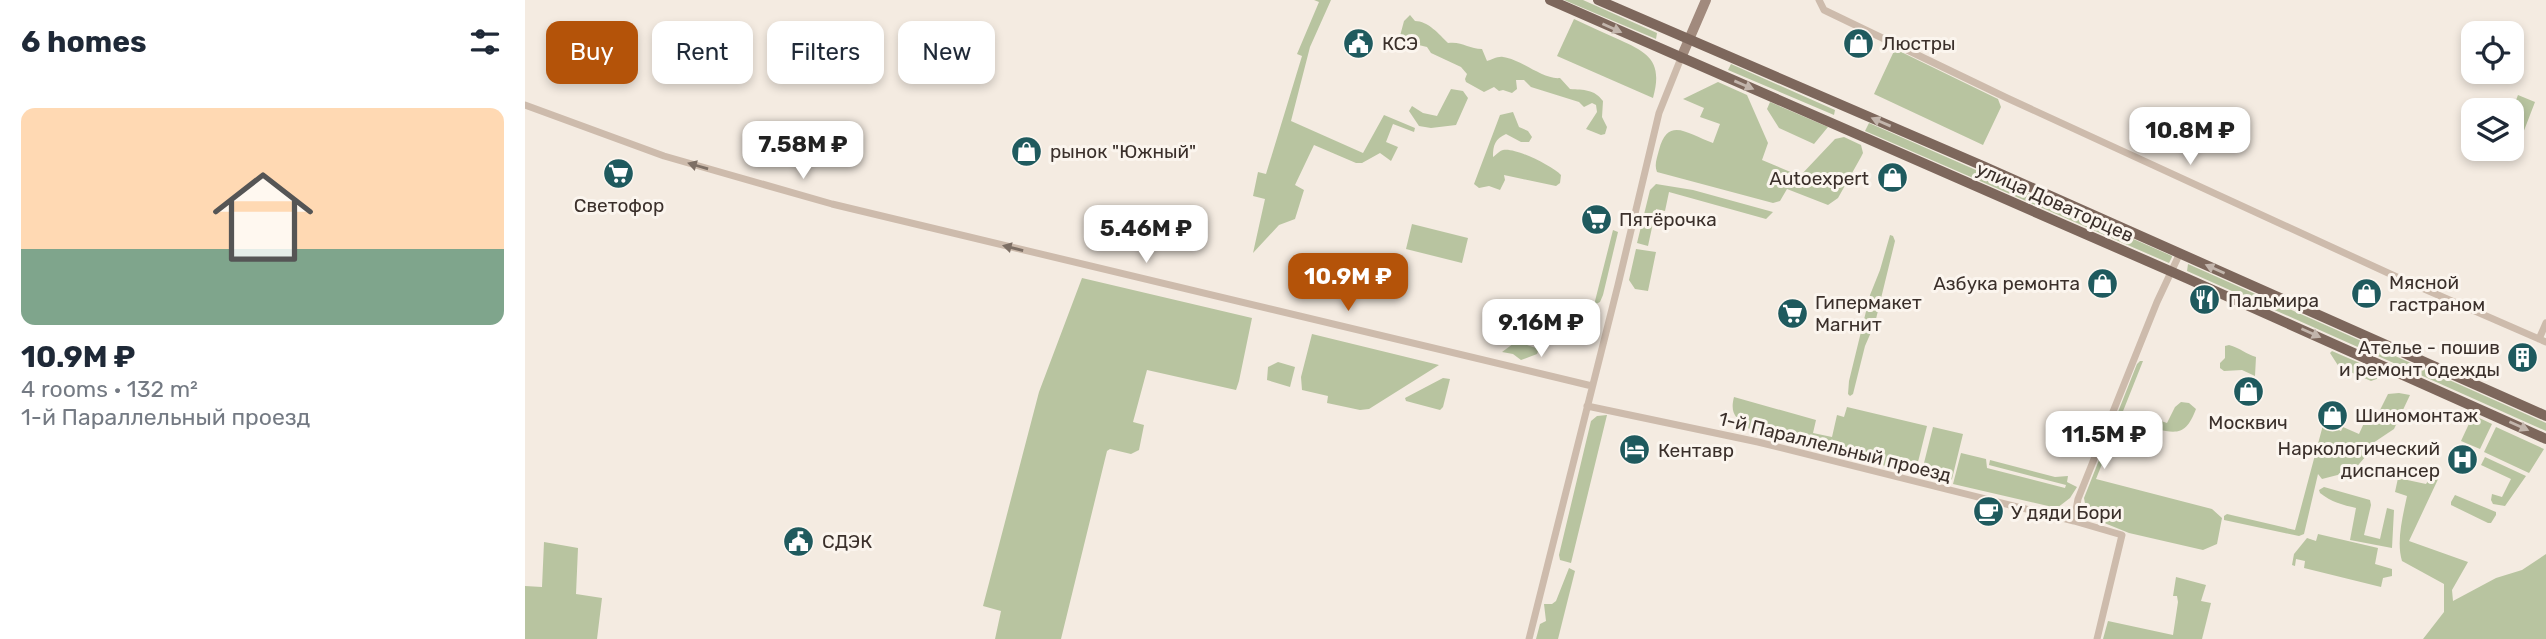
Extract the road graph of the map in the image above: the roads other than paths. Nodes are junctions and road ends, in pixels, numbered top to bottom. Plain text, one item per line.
1 (1550, 0) edge
2 (1598, 0) edge
3 (1706, 0) edge
4 (1819, 0) edge
5 (1689, 40) junction
6 (1681, 58) junction
7 (525, 105) edge
8 (2180, 253) junction
9 (2171, 271) junction
10 (2546, 323) edge
11 (2543, 340) edge
12 (1593, 386) junction
13 (1587, 406) junction
14 (2546, 416) edge
15 (2546, 439) edge
16 (2074, 522) junction
17 (1529, 639) edge
18 (2097, 639) edge

1 -> 6 main road, улица Доваторцев
2 - 5 main road, улица Доваторцев
3 - 5 main road
4 - 11 street
5 - 6 main road
8 -> 5 main road, улица Доваторцев
6 -> 9 main road, улица Доваторцев
6 - 12 street
12 -> 7 street
8 - 9 street
14 -> 8 main road, улица Доваторцев
9 -> 15 main road, улица Доваторцев
9 - 16 street
10 - 11 street
12 - 13 street
13 - 16 street, 1-й Параллельный проезд
13 - 17 street
16 - 18 street, 1-й Параллельный проезд

